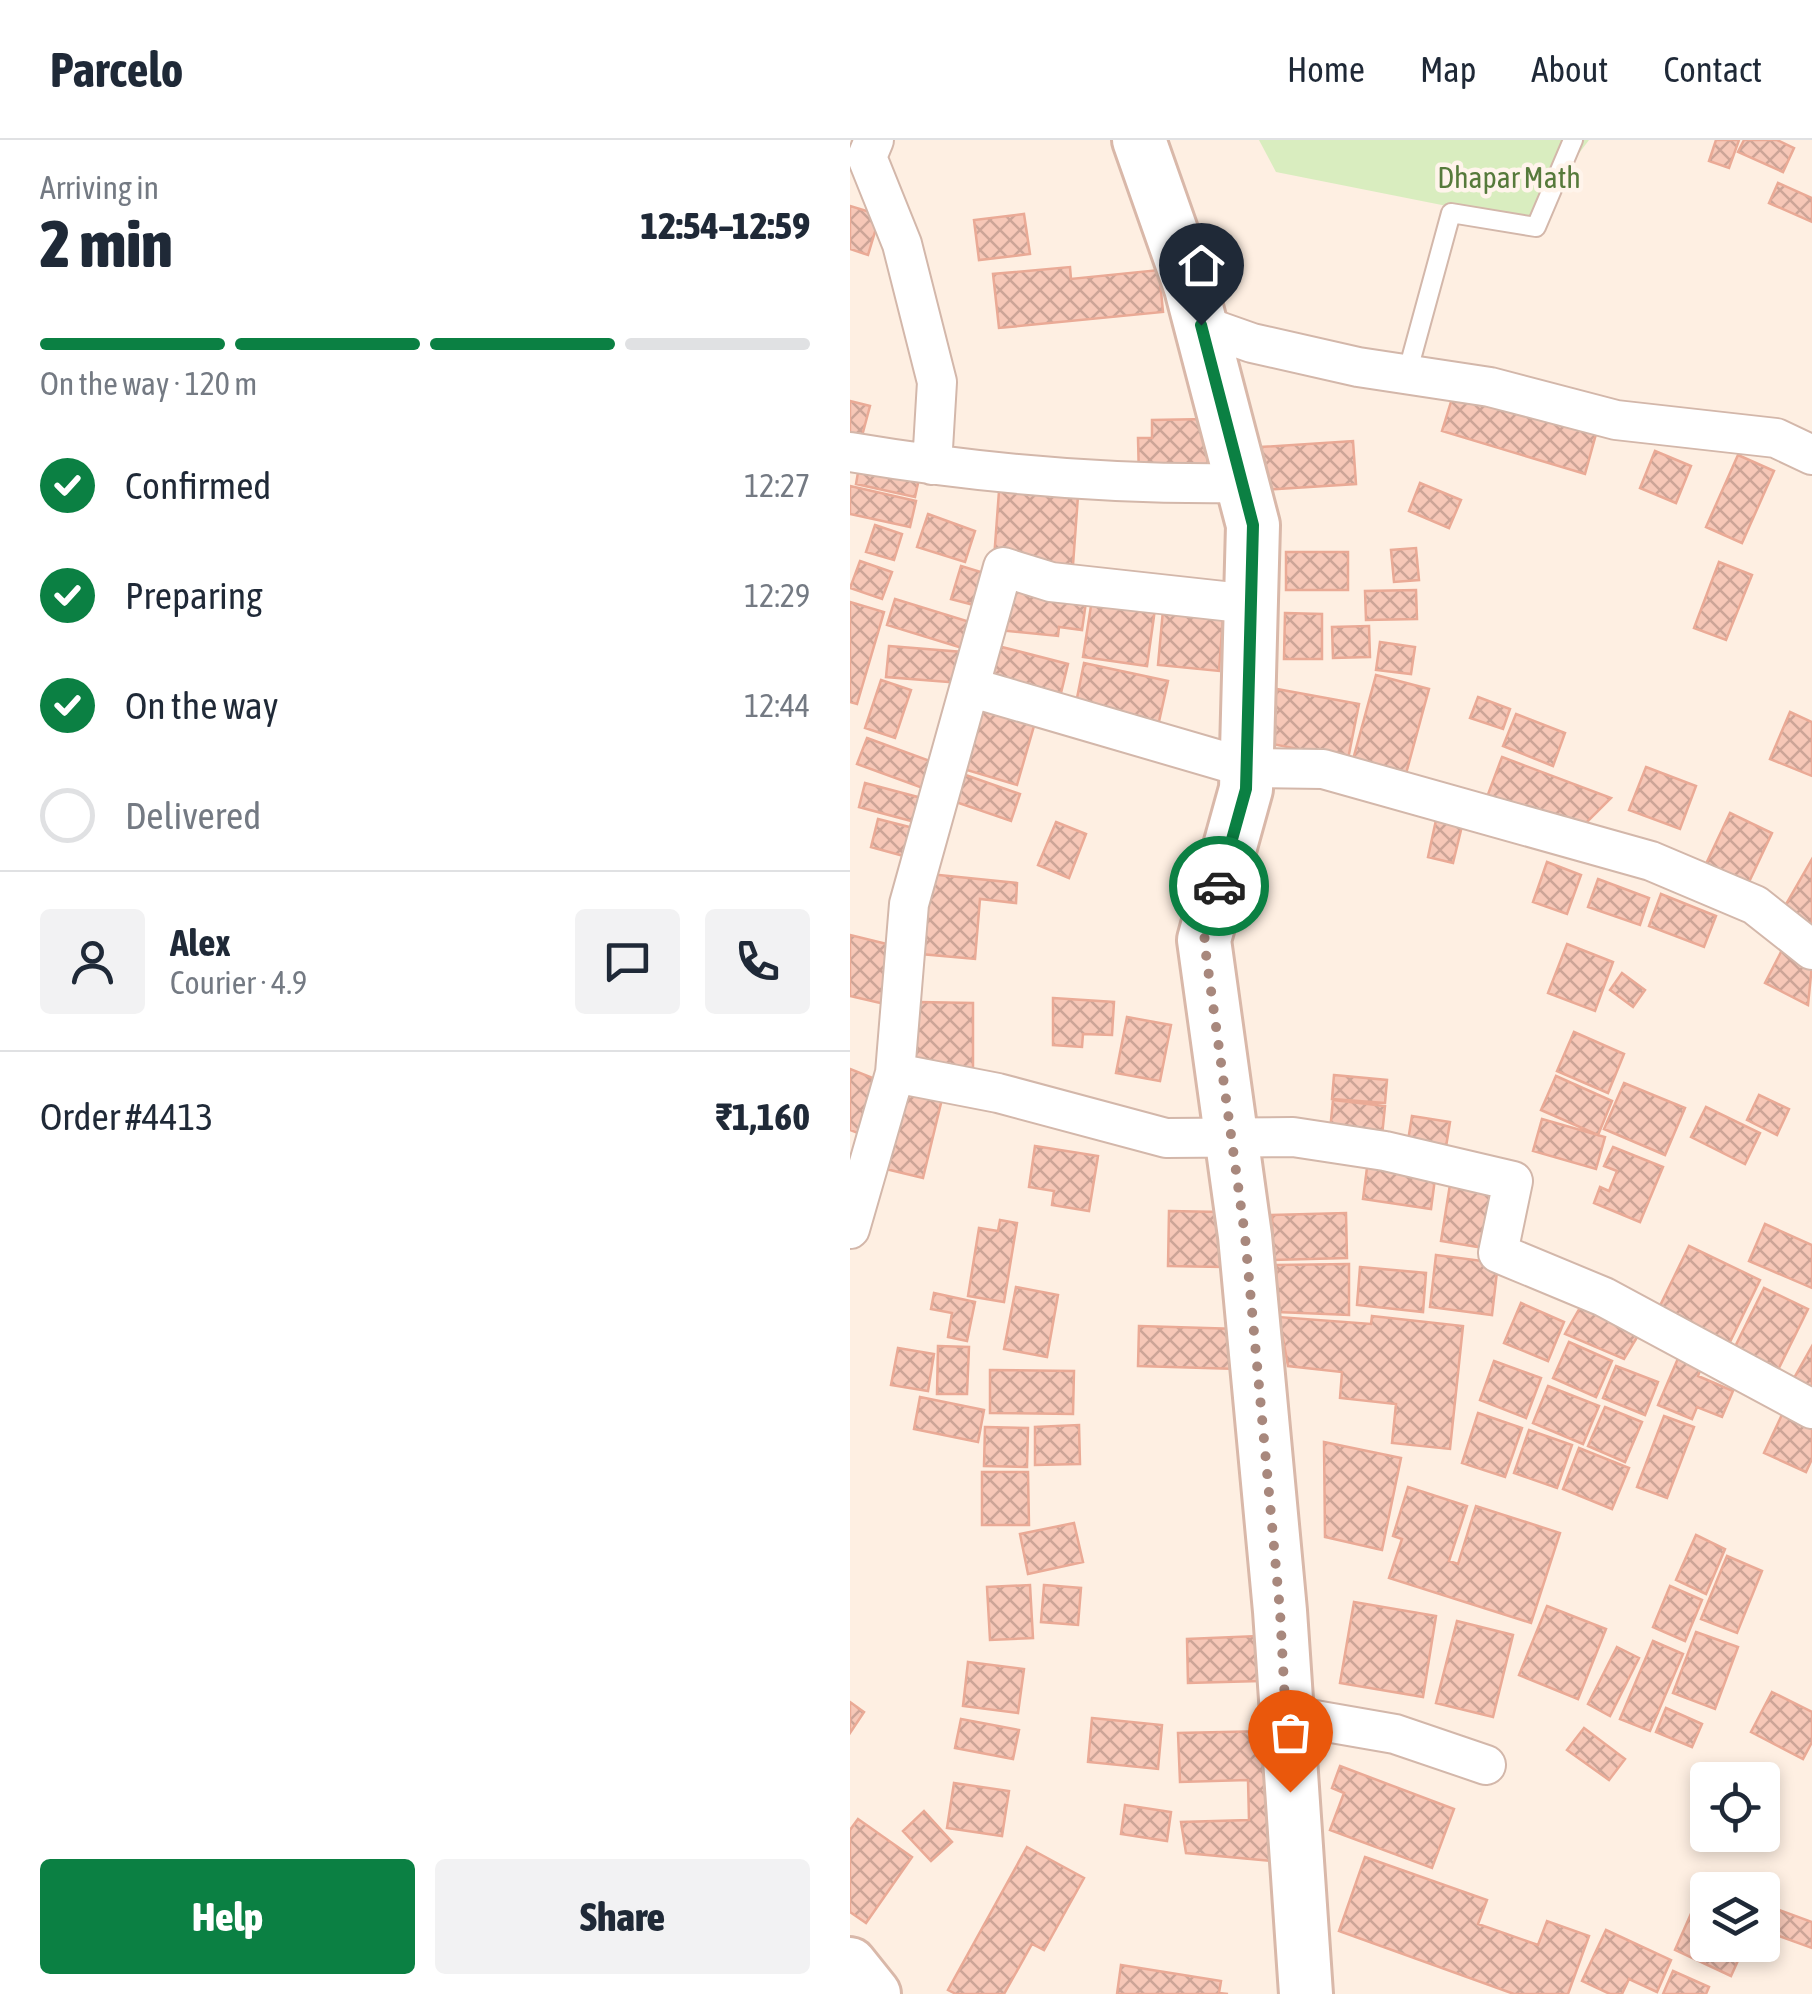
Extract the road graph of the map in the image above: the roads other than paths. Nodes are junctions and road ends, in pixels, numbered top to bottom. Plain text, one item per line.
1 (874, 140) edge
2 (1139, 140) edge
3 (1573, 140) edge
4 (1201, 325) junction
5 (1407, 374) junction
6 (850, 452) edge
7 (1812, 455) edge
8 (932, 465) junction
9 (1242, 483) junction
10 (1251, 604) junction
11 (973, 688) junction
12 (1246, 768) junction
13 (1812, 950) edge
14 (895, 1074) junction
15 (1231, 1136) junction
16 (850, 1230) edge
17 (1812, 1409) edge
18 (1286, 1715) junction
19 (1486, 1765) dead end
20 (850, 1964) edge
21 (874, 1994) edge
22 (1306, 1994) edge

1 - 8 street
2 - 4 main road
3 - 5 lane
4 - 5 street
4 - 9 main road
5 - 7 street
6 - 8 street
8 - 9 street
9 - 10 main road
10 - 11 street
10 - 12 main road
11 - 12 street
11 - 14 street
12 - 13 street
12 - 15 main road
14 - 15 street
14 - 16 street
15 - 17 street
15 - 18 main road
18 - 19 street
18 - 22 main road
20 - 21 main road

